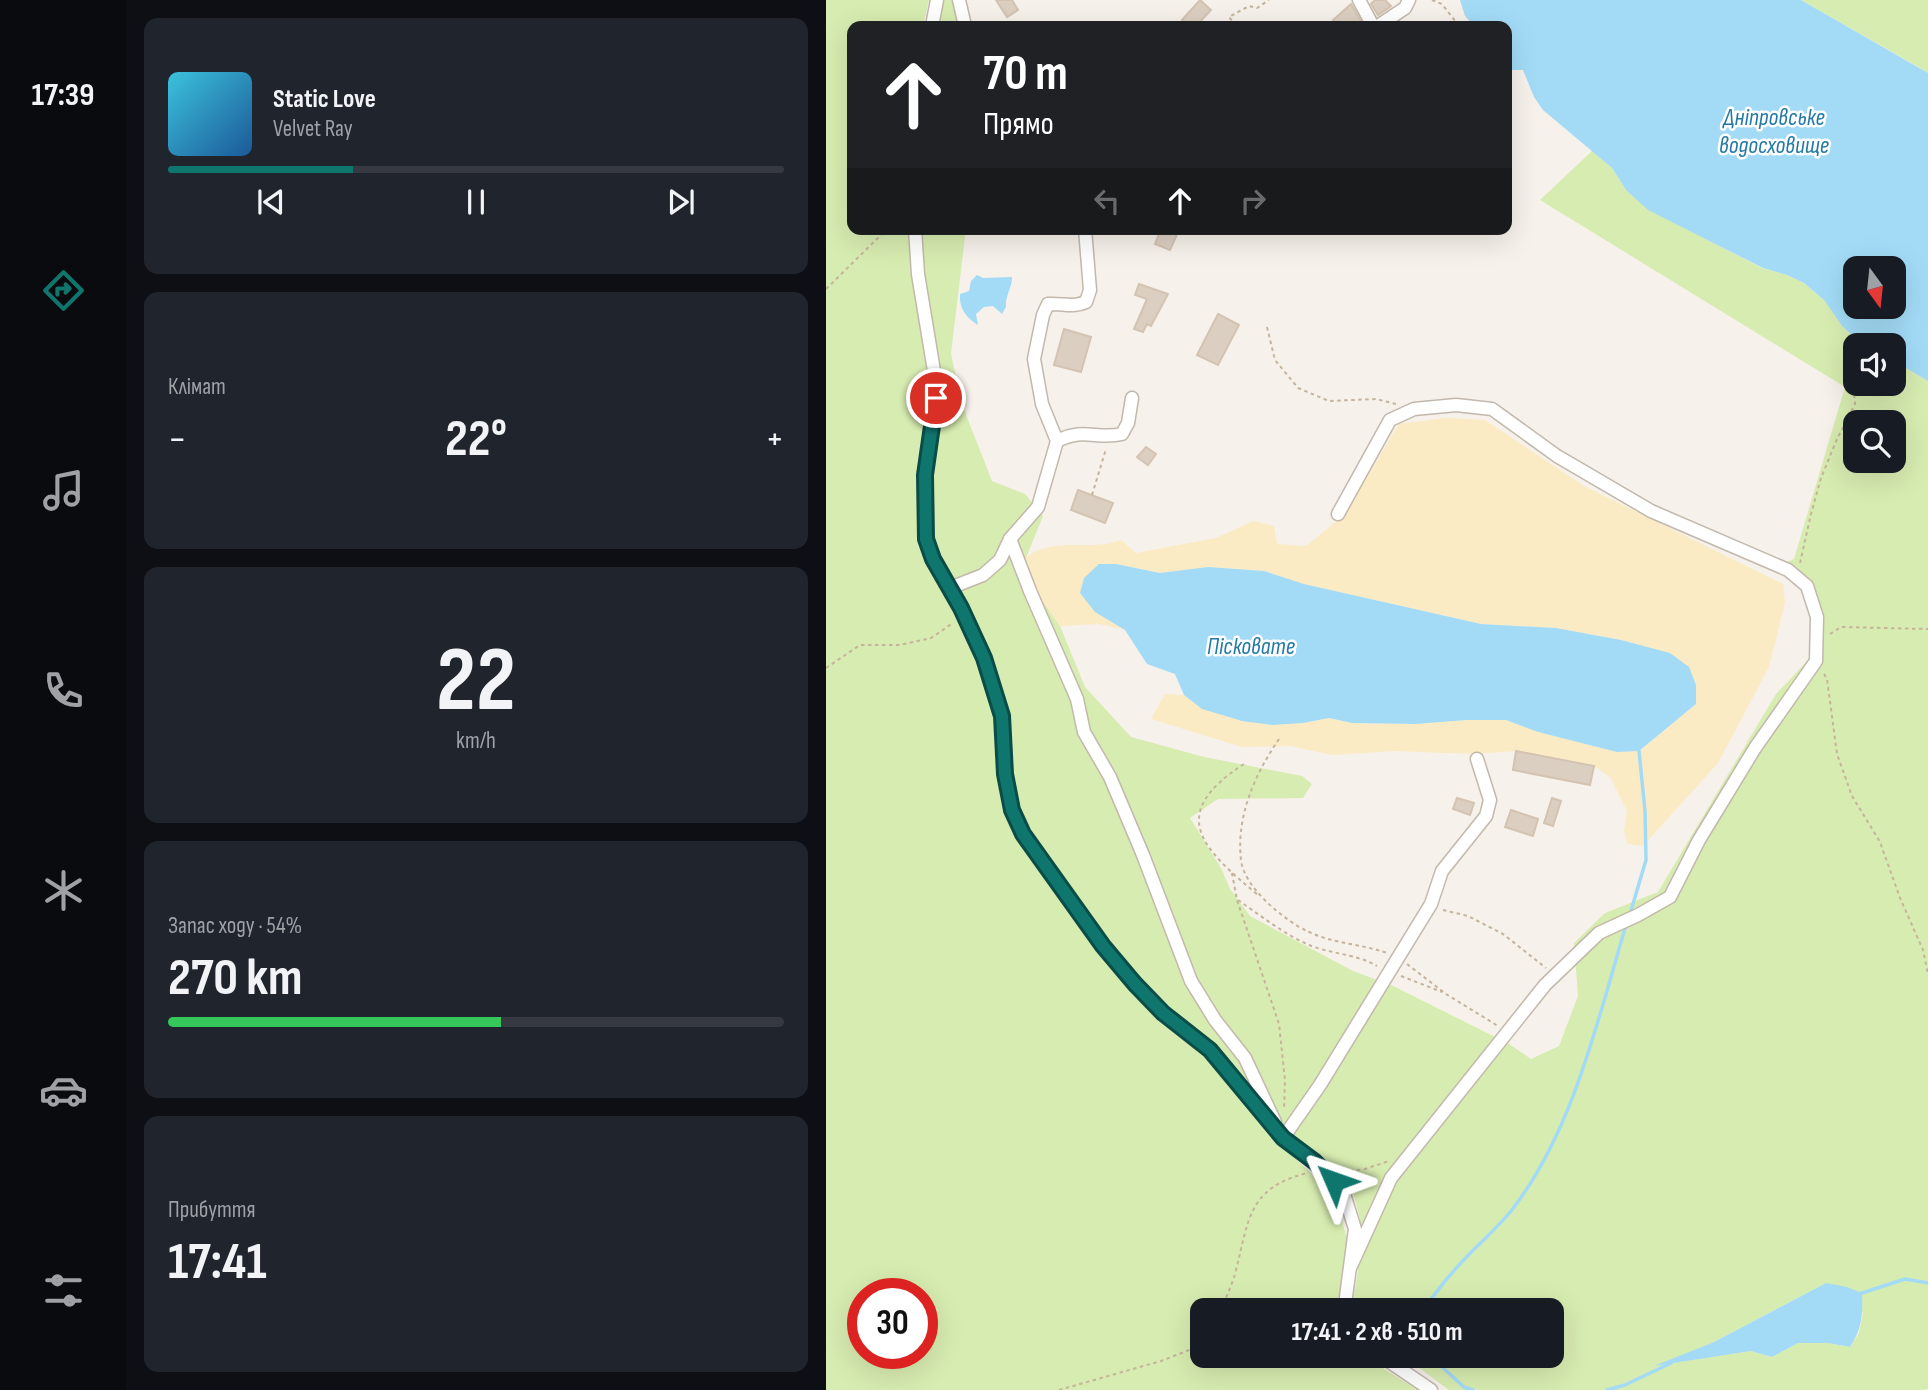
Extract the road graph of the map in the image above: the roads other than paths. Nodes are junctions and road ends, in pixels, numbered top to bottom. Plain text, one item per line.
1 (937, 0) edge
2 (959, 0) edge
3 (1359, 0) edge
4 (1409, 0) edge
5 (933, 21) edge
6 (964, 21) edge
7 (1373, 21) edge
8 (1384, 21) edge
9 (915, 235) edge
10 (1085, 235) edge
11 (1132, 398) dead end
12 (1057, 441) junction
13 (1338, 514) dead end
14 (1010, 539) junction
15 (950, 588) junction
16 (1477, 759) dead end
17 (1283, 1138) junction
18 (1351, 1266) junction
19 (1346, 1298) edge
20 (1399, 1368) edge
21 (1431, 1390) edge

1 - 5 street
2 - 6 street
3 - 7 street
4 - 8 street
9 - 15 street
10 - 12 street
11 - 12 street
12 - 14 street
13 - 18 street
14 - 15 street
14 - 17 street
15 - 17 street
16 - 17 street
17 - 18 street
18 - 19 street
20 - 21 street

